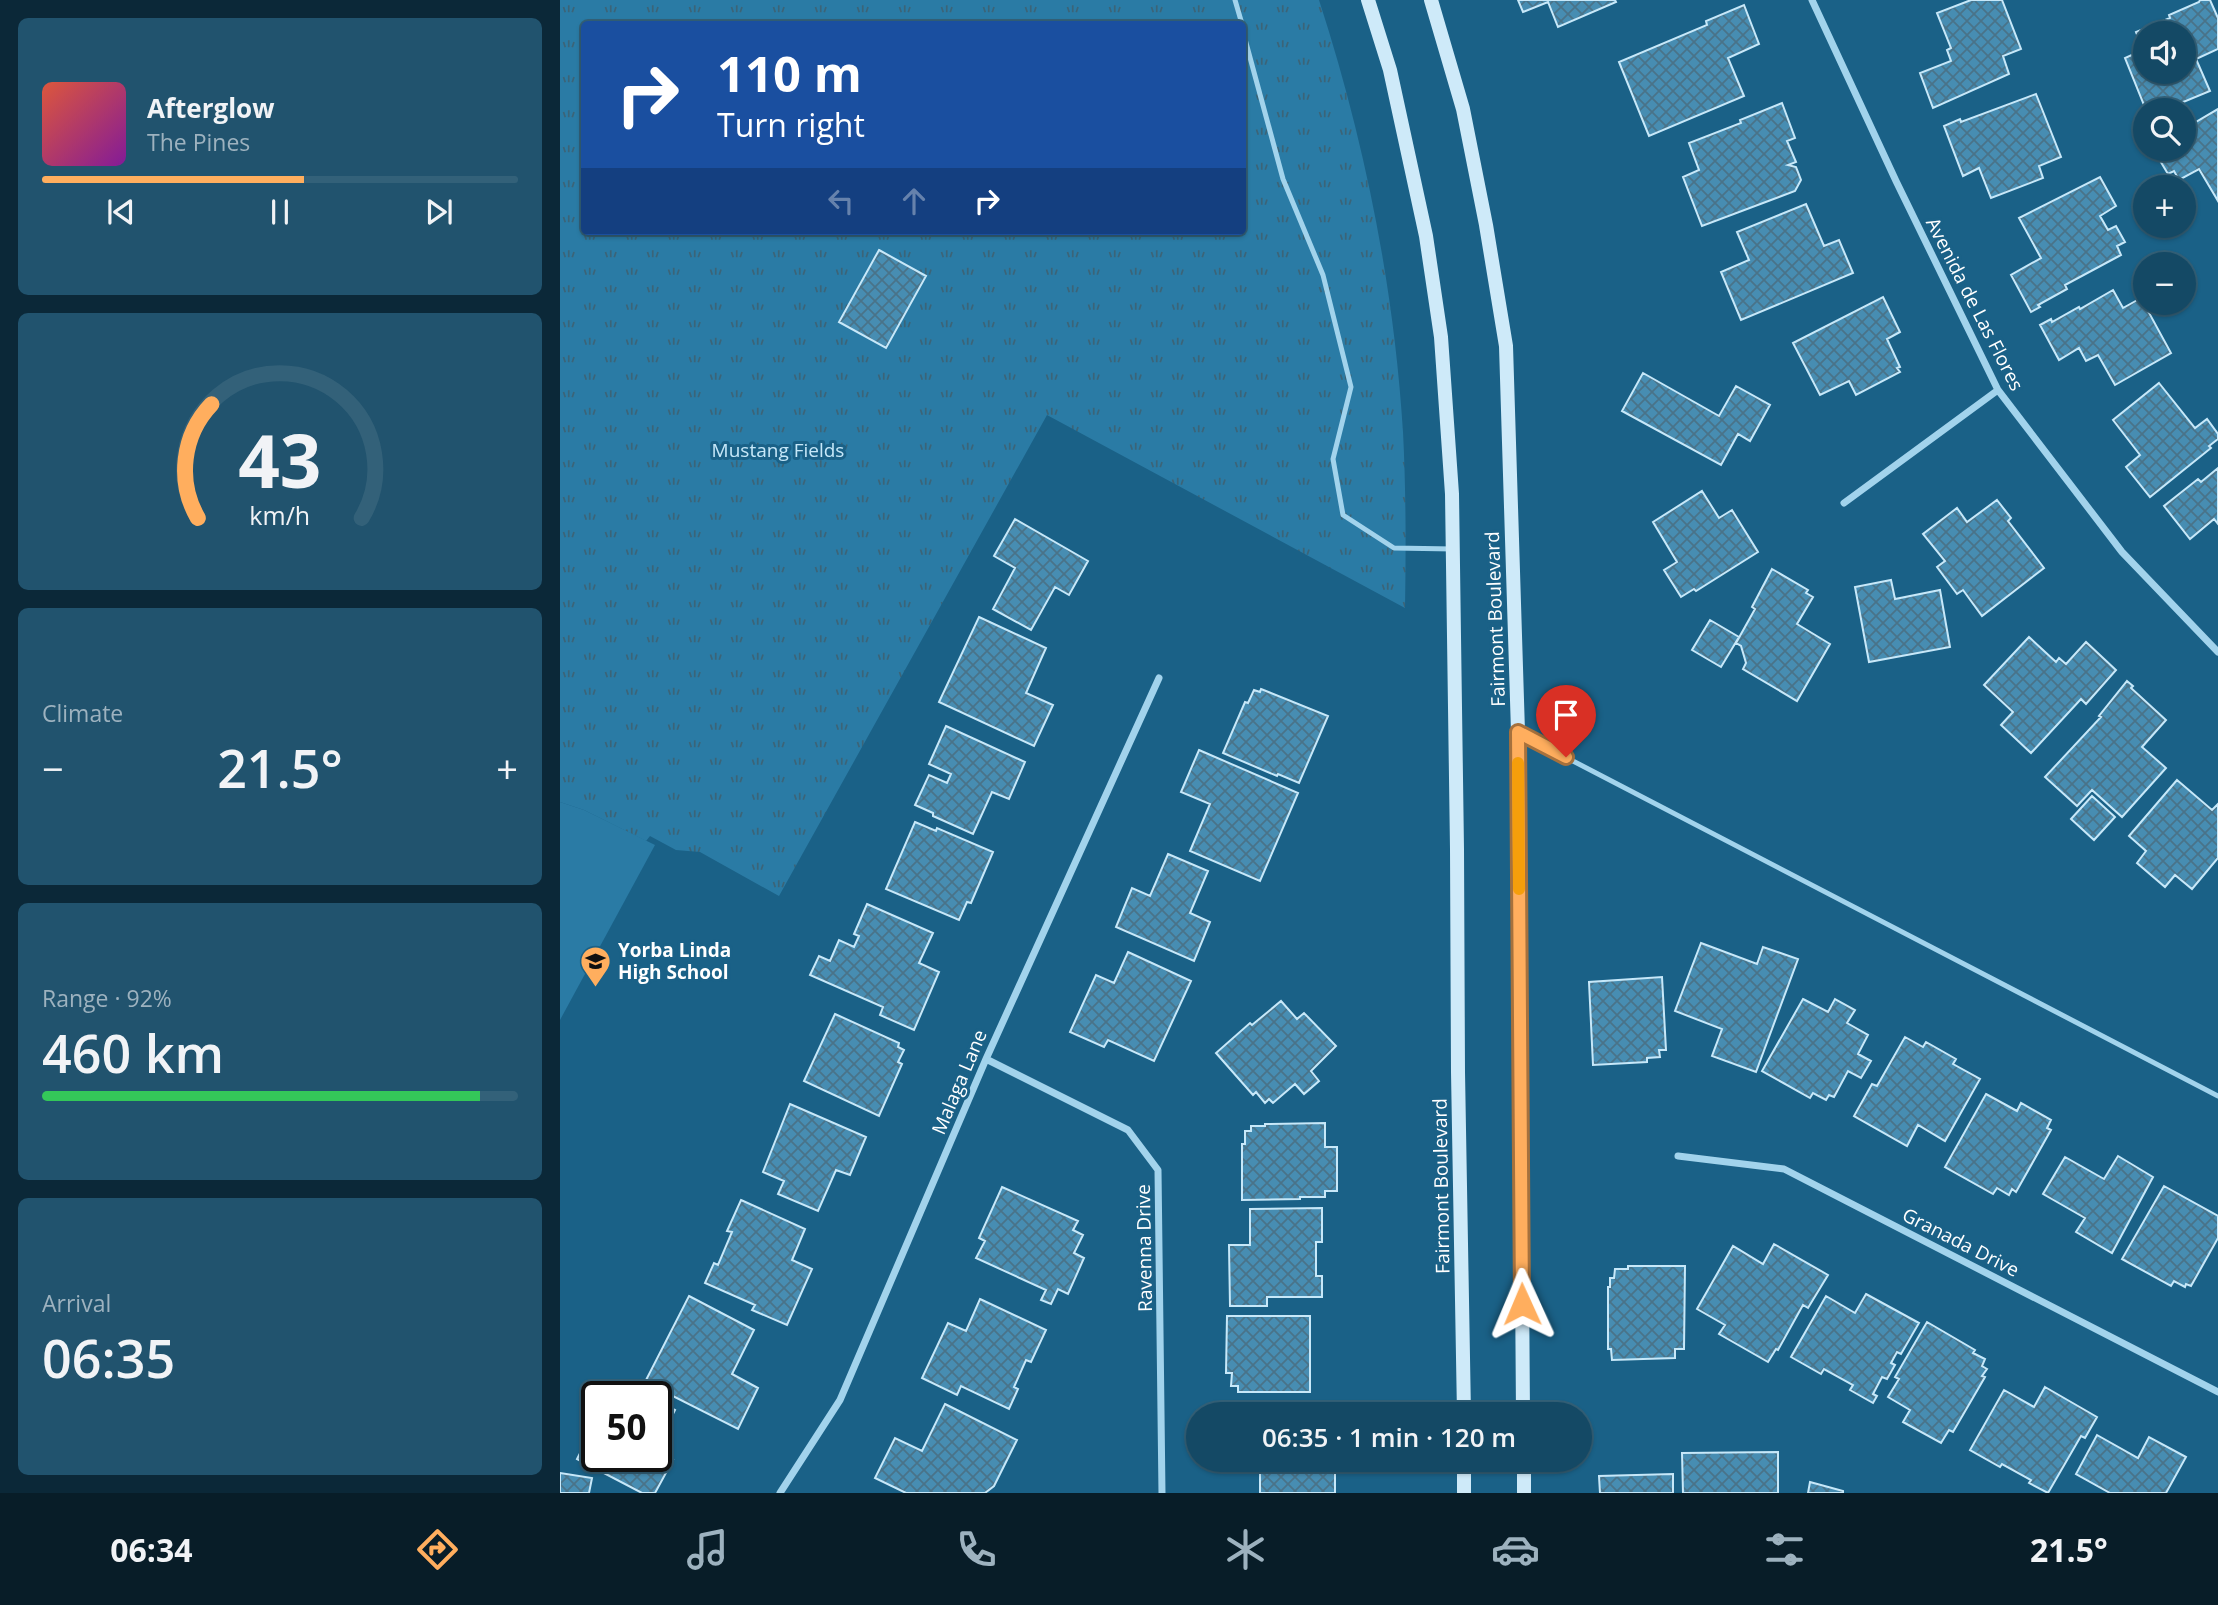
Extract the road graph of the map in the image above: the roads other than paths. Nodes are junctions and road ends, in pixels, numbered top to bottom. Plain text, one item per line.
1 (1235, 0) edge
2 (1368, 0) edge
3 (1431, 0) edge
4 (1815, 1) edge
5 (1241, 21) edge
6 (1246, 41) edge
7 (1998, 390) junction
8 (1844, 503) dead end
9 (1453, 549) junction
10 (2218, 652) edge
11 (1159, 678) dead end
12 (1518, 732) junction
13 (986, 1059) junction
14 (2218, 1096) edge
15 (1678, 1157) dead end
16 (2218, 1392) edge
17 (1464, 1402) edge
18 (1523, 1402) edge
19 (1464, 1472) edge
20 (1524, 1472) edge
21 (780, 1493) edge
22 (1162, 1493) edge
23 (1464, 1493) edge
24 (1524, 1493) edge

1 - 5 lane
2 - 9 main road, Fairmont Boulevard
3 - 12 main road, Fairmont Boulevard
4 - 7 street, Avenida de Las Flores
6 - 9 lane
7 - 8 street
7 - 10 street, Avenida de Las Flores
9 - 17 main road, Fairmont Boulevard
11 - 13 street, Malaga Lane
12 - 14 lane
12 - 18 main road, Fairmont Boulevard
13 - 21 street, Malaga Lane
13 - 22 street, Ravenna Drive
15 - 16 street, Granada Drive
19 - 23 main road
20 - 24 main road

